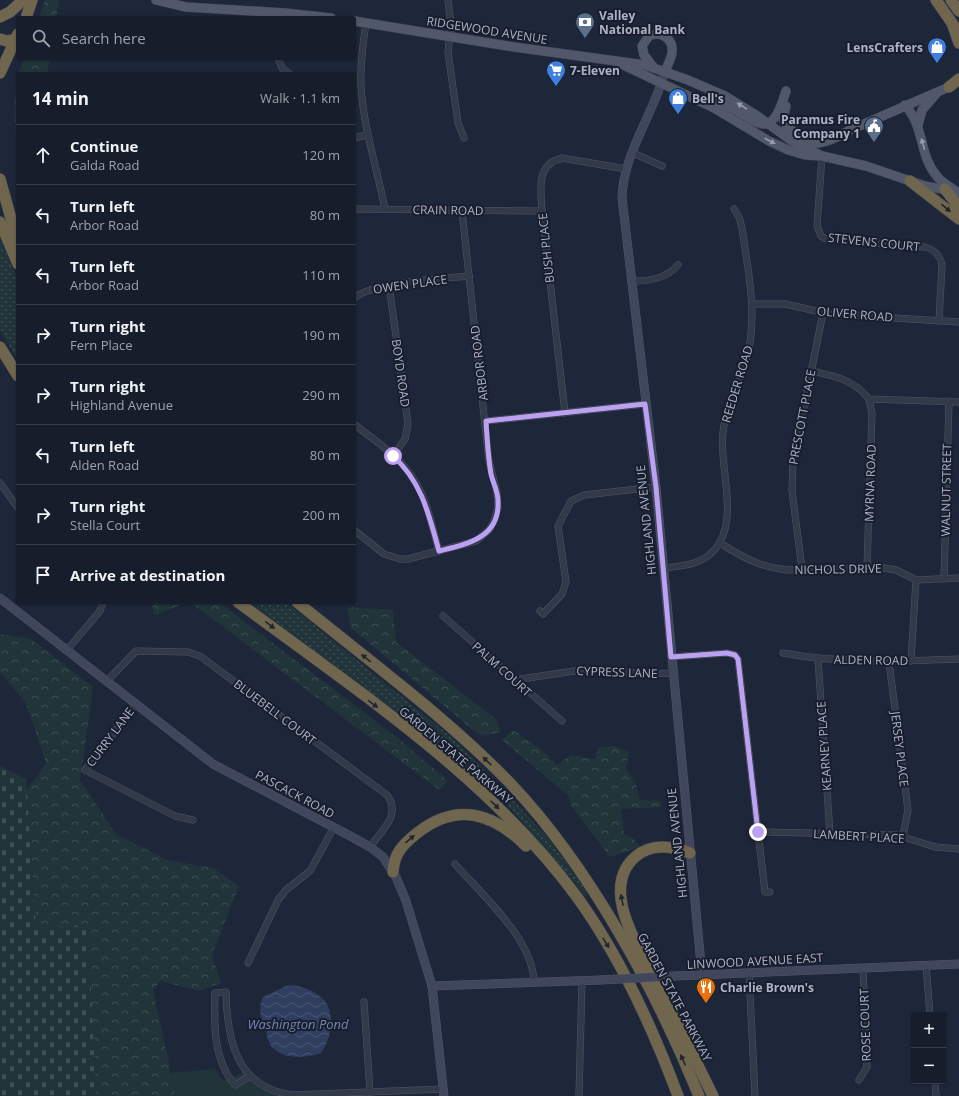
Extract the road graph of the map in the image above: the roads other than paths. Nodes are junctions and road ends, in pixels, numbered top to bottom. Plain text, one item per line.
1 (22, 0) edge
2 (32, 0) edge
3 (156, 0) edge
4 (448, 0) edge
5 (936, 0) edge
6 (951, 0) edge
7 (955, 0) edge
8 (959, 4) edge
9 (959, 11) edge
10 (276, 15) edge
11 (27, 16) edge
12 (294, 16) edge
13 (0, 17) edge
14 (950, 20) junction
15 (356, 21) edge
16 (366, 23) junction
17 (959, 33) edge
18 (16, 36) edge
19 (449, 36) junction
20 (16, 38) edge
21 (0, 39) edge
22 (959, 43) edge
23 (279, 60) edge
24 (616, 61) junction
25 (654, 68) junction
26 (665, 71) junction
27 (287, 72) edge
28 (0, 73) edge
29 (959, 79) edge
30 (662, 83) junction
31 (950, 87) edge
32 (698, 100) junction
33 (905, 105) junction
34 (767, 123) junction
35 (919, 128) junction
36 (848, 131) junction
37 (367, 135) junction
38 (356, 138) edge
39 (464, 138) dead end
40 (801, 145) junction
41 (633, 153) junction
42 (822, 156) junction
43 (662, 166) dead end
44 (626, 169) junction
45 (0, 179) edge
46 (910, 181) junction
47 (954, 189) edge
48 (959, 207) edge
49 (356, 209) edge
50 (384, 209) junction
51 (734, 209) dead end
52 (542, 210) junction
53 (462, 211) junction
54 (959, 219) edge
55 (0, 222) edge
56 (16, 237) edge
57 (16, 259) edge
58 (678, 265) dead end
59 (469, 276) junction
60 (631, 281) junction
61 (389, 285) junction
62 (356, 297) edge
63 (752, 304) junction
64 (823, 313) junction
65 (939, 321) junction
66 (959, 322) edge
67 (0, 347) edge
68 (0, 360) edge
69 (811, 371) junction
70 (16, 373) edge
71 (16, 382) edge
72 (869, 398) junction
73 (949, 401) junction
74 (959, 402) edge
75 (645, 404) junction
76 (565, 413) junction
77 (486, 421) junction
78 (356, 426) edge
79 (393, 456) junction
80 (0, 483) edge
81 (656, 487) junction
82 (16, 505) edge
83 (356, 532) edge
84 (720, 543) junction
85 (439, 551) junction
86 (867, 567) junction
87 (663, 568) junction
88 (802, 569) junction
89 (959, 578) edge
90 (944, 579) junction
91 (916, 580) junction
92 (0, 598) edge
93 (102, 604) edge
94 (241, 604) edge
95 (299, 604) edge
96 (540, 611) dead end
97 (443, 616) dead end
98 (67, 650) junction
99 (783, 653) dead end
100 (671, 657) junction
101 (818, 659) junction
102 (959, 659) edge
103 (911, 661) junction
104 (889, 662) junction
105 (672, 673) junction
106 (514, 680) junction
107 (107, 681) junction
108 (136, 704) junction
109 (562, 722) dead end
110 (524, 798) junction
111 (193, 820) dead end
112 (334, 827) junction
113 (758, 832) junction
114 (830, 834) junction
115 (903, 836) junction
116 (370, 847) junction
117 (959, 848) edge
118 (690, 853) junction
119 (455, 864) dead end
120 (393, 872) junction
121 (770, 892) dead end
122 (577, 898) junction
123 (248, 963) dead end
124 (959, 964) edge
125 (926, 965) junction
126 (863, 968) junction
127 (749, 973) junction
128 (702, 975) junction
129 (582, 981) junction
130 (534, 982) junction
131 (432, 986) junction
132 (364, 1002) dead end
133 (930, 1012) edge
134 (678, 1024) junction
135 (250, 1076) junction
136 (859, 1080) dead end
137 (935, 1084) edge
138 (370, 1092) junction
139 (444, 1092) edge
140 (387, 1093) edge
141 (579, 1096) edge
142 (678, 1096) edge
143 (699, 1096) edge
144 (713, 1096) edge
145 (755, 1096) edge
146 (936, 1096) edge

1 - 13 highway
2 - 11 highway
3 - 10 main road
4 - 19 street
5 - 14 highway
6 - 9 highway
7 - 8 highway
10 - 12 main road
14 - 17 highway
14 - 22 highway
15 - 16 main road, RIDGEWOOD AVENUE
16 - 19 main road, RIDGEWOOD AVENUE
16 - 37 street
18 - 21 highway
19 - 24 main road, RIDGEWOOD AVENUE
19 - 39 street
20 - 28 highway
23 - 27 street
24 - 25 main road, RIDGEWOOD AVENUE
24 - 30 main road, RIDGEWOOD AVENUE
25 - 26 main road, RIDGEWOOD AVENUE
25 - 26 main road
26 - 30 street, HIGHLAND AVENUE
34 -> 26 main road, RIDGEWOOD AVENUE
29 - 31 highway
30 - 32 main road, RIDGEWOOD AVENUE
30 - 41 street, HIGHLAND AVENUE
31 - 33 main road
31 - 35 main road
32 - 34 main road
32 -> 42 main road, RIDGEWOOD AVENUE
33 - 35 main road
33 - 36 main road
34 - 36 main road
34 - 40 main road, RIDGEWOOD AVENUE
47 -> 35 main road
36 - 40 main road
37 - 38 street
37 - 50 street
40 - 42 main road, RIDGEWOOD AVENUE
41 - 43 street
41 - 44 street, HIGHLAND AVENUE
42 - 46 main road, RIDGEWOOD AVENUE
42 - 65 street, STEVENS COURT
44 - 52 street, BUSH PLACE
44 - 60 street, HIGHLAND AVENUE
45 - 56 highway
46 - 47 main road, RIDGEWOOD AVENUE
46 -> 54 highway
47 - 48 highway
49 - 50 street, CRAIN ROAD
50 - 53 street, CRAIN ROAD
51 - 63 street, REEDER ROAD
52 - 53 street, CRAIN ROAD
52 - 76 street, BUSH PLACE
53 - 59 street, ARBOR ROAD
55 - 57 highway
58 - 60 street
59 - 61 street, OWEN PLACE
59 - 77 street, ARBOR ROAD
60 - 75 street, HIGHLAND AVENUE
61 - 62 street, OWEN PLACE
61 - 79 street, BOYD ROAD
63 - 64 street, OLIVER ROAD
63 - 84 street, REEDER ROAD
64 - 65 street, OLIVER ROAD
64 - 69 street, PRESCOTT PLACE
65 - 66 street, OLIVER ROAD
67 - 70 highway
68 - 71 highway
69 - 72 street
69 - 88 street, PRESCOTT PLACE
72 - 73 street
72 - 86 street, MYRNA ROAD
73 - 74 street
73 - 90 street, WALNUT STREET
75 - 76 street
75 - 81 street, HIGHLAND AVENUE
76 - 77 street
77 - 85 street, ARBOR ROAD
78 - 79 street
79 - 85 street
80 - 82 street
81 - 87 street, HIGHLAND AVENUE
81 - 96 street
83 - 85 street, ARBOR ROAD
84 - 87 street, REEDER ROAD
84 - 88 street, NICHOLS DRIVE
86 - 88 street, NICHOLS DRIVE
86 - 91 street, NICHOLS DRIVE
87 - 100 street, HIGHLAND AVENUE
89 - 90 street, NICHOLS DRIVE
90 - 91 street, NICHOLS DRIVE
91 - 103 street
92 - 98 street, PASCACK ROAD
93 - 98 street
94 -> 122 highway, GARDEN STATE PARKWAY
110 -> 95 highway, GARDEN STATE PARKWAY
97 - 106 street, PALM COURT
98 - 107 street, PASCACK ROAD
99 - 101 street, ALDEN ROAD
100 - 105 street, HIGHLAND AVENUE
100 - 113 street
101 - 104 street, ALDEN ROAD
101 - 114 street, KEARNEY PLACE
102 - 103 street, ALDEN ROAD
103 - 104 street, ALDEN ROAD
104 - 115 street, JERSEY PLACE
105 - 106 street, CYPRESS LANE
105 - 118 street, HIGHLAND AVENUE
106 - 109 street, PALM COURT
107 - 108 street, PASCACK ROAD
107 - 116 street, BLUEBELL COURT
108 - 111 street, CURRY LANE
108 - 112 street, PASCACK ROAD
110 - 134 highway, GARDEN STATE PARKWAY
143 -> 110 highway, GARDEN STATE PARKWAY
112 - 116 street, PASCACK ROAD
112 - 123 street
113 - 114 street, LAMBERT PLACE
113 - 121 street
114 - 115 street, LAMBERT PLACE
115 - 117 street, LAMBERT PLACE
116 - 120 street, PASCACK ROAD
118 - 128 street, HIGHLAND AVENUE
134 -> 118 highway
119 - 130 street
120 -> 122 highway
120 - 131 street, PASCACK ROAD
122 -> 142 highway, GARDEN STATE PARKWAY
124 - 125 street, LINWOOD AVENUE EAST
125 - 126 street, LINWOOD AVENUE EAST
125 - 133 street
126 - 127 street, LINWOOD AVENUE EAST
126 - 136 street, ROSE COURT
127 - 128 street, LINWOOD AVENUE EAST
127 - 145 street
128 - 129 street, LINWOOD AVENUE EAST, bridge
129 - 130 street, LINWOOD AVENUE EAST
129 - 141 street
130 - 131 street, LINWOOD AVENUE EAST
131 - 139 street, PASCACK ROAD
132 - 138 street
134 - 144 highway, GARDEN STATE PARKWAY
135 - 135 street
135 - 138 street
137 - 146 street
138 - 140 street
139 - 140 street

